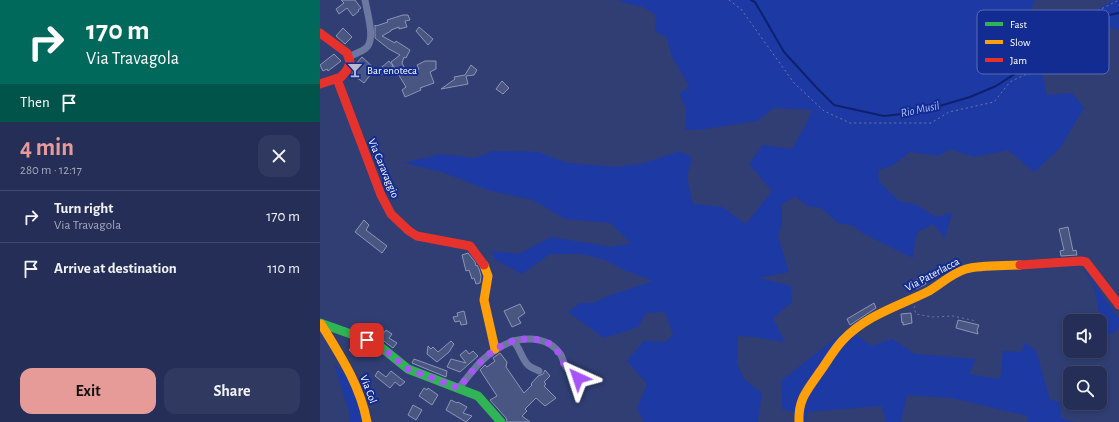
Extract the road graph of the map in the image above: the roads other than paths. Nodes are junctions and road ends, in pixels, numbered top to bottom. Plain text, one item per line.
1 (365, 0) edge
2 (320, 32) edge
3 (349, 57) junction
4 (337, 79) junction
5 (320, 84) edge
6 (1119, 305) edge
7 (320, 323) edge
8 (513, 341) junction
9 (495, 349) junction
10 (539, 371) dead end
11 (578, 378) dead end
12 (459, 388) junction
13 (500, 421) edge
14 (367, 422) edge
15 (799, 422) edge

1 - 3 street
2 - 3 street
3 - 4 street
4 - 5 street
4 - 9 street, Via Caravaggio
6 - 15 street, Via Paterlacca
7 - 12 street
7 - 14 street, Via Col
8 - 9 street
8 - 10 street
8 - 11 street
9 - 12 street
12 - 13 street

